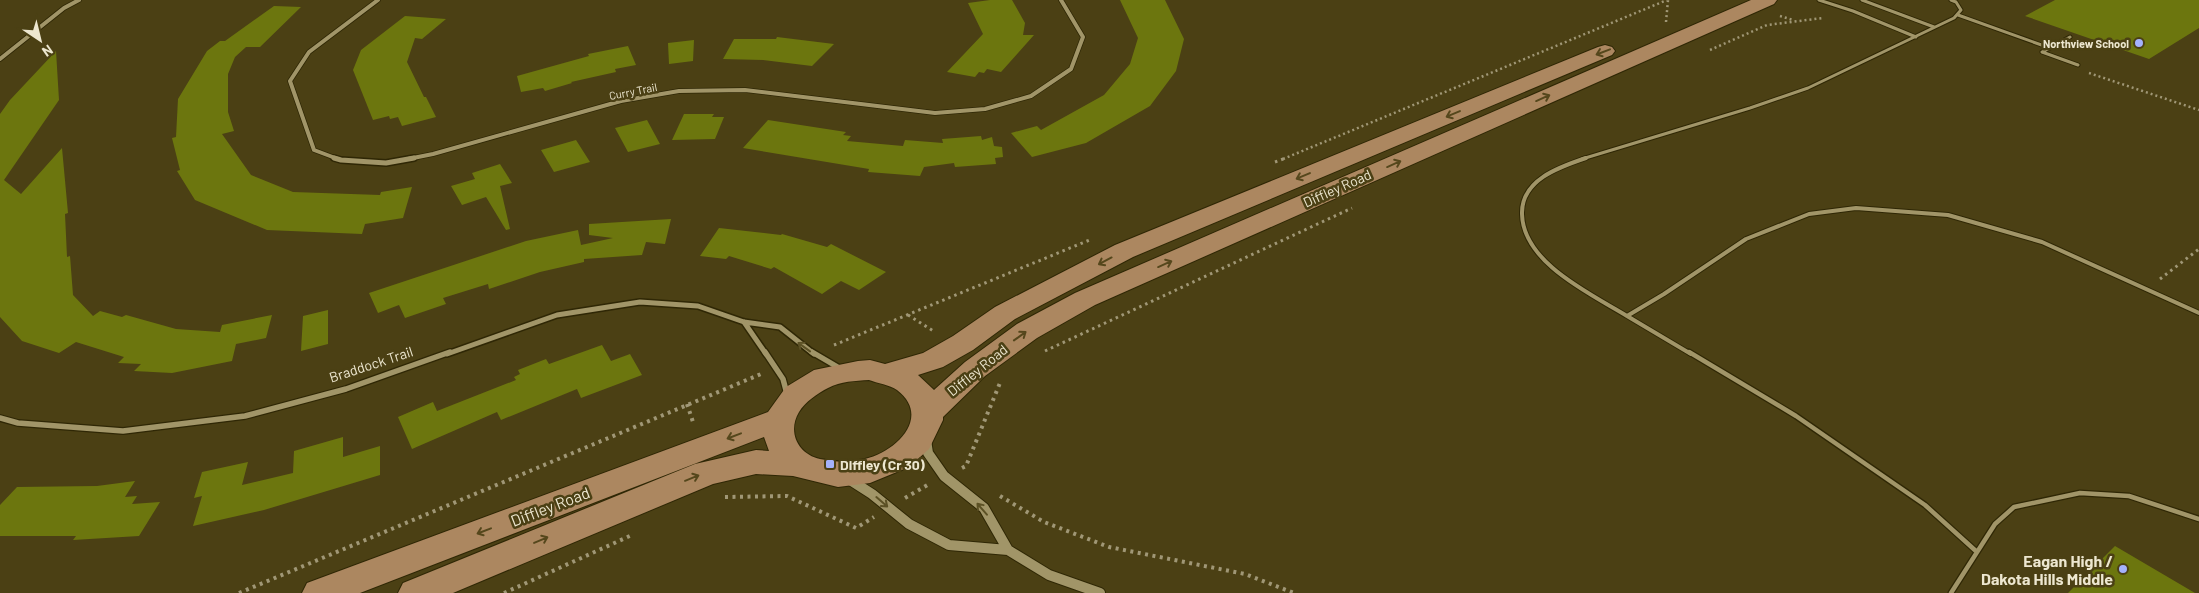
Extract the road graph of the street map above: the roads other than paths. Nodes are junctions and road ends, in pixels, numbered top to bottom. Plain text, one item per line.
1 (80, 0) edge
2 (378, 0) edge
3 (1061, 0) edge
4 (1729, 0) edge
5 (1767, 0) edge
6 (1818, 0) edge
7 (1862, 0) edge
8 (1951, 0) edge
9 (1958, 15) junction
10 (1934, 28) junction
11 (1916, 37) junction
12 (2070, 37) dead end
13 (2050, 48) junction
14 (0, 58) edge
15 (2078, 65) road end
16 (2199, 313) edge
17 (1627, 316) junction
18 (744, 322) junction
19 (846, 371) junction
20 (891, 374) junction
21 (784, 410) junction
22 (0, 418) edge
23 (927, 421) junction
24 (798, 464) junction
25 (842, 476) junction
26 (2198, 517) edge
27 (1008, 550) junction
28 (1977, 552) junction
29 (320, 593) edge
30 (416, 593) edge
31 (1100, 593) edge
32 (1951, 593) edge

1 - 14 street
2 - 3 street, Curry Trail
4 -> 20 main road, Diffley Road
23 -> 5 main road, Diffley Road
6 - 11 lane
7 - 10 lane
8 - 9 lane
9 - 10 lane
9 - 13 lane
10 - 11 lane
11 - 17 lane
12 - 13 lane
13 - 15 lane
16 - 17 lane
17 - 28 lane
19 -> 18 street, Braddock Trail
18 - 21 street
18 - 22 street, Braddock Trail
19 - 20 main road
19 - 21 main road
20 - 23 main road
21 - 24 main road
21 -> 29 main road, Diffley Road
23 - 25 main road
27 -> 23 street
24 - 25 main road
30 -> 24 main road, Diffley Road
25 -> 27 street
26 - 28 lane
27 - 31 street
28 - 32 lane

